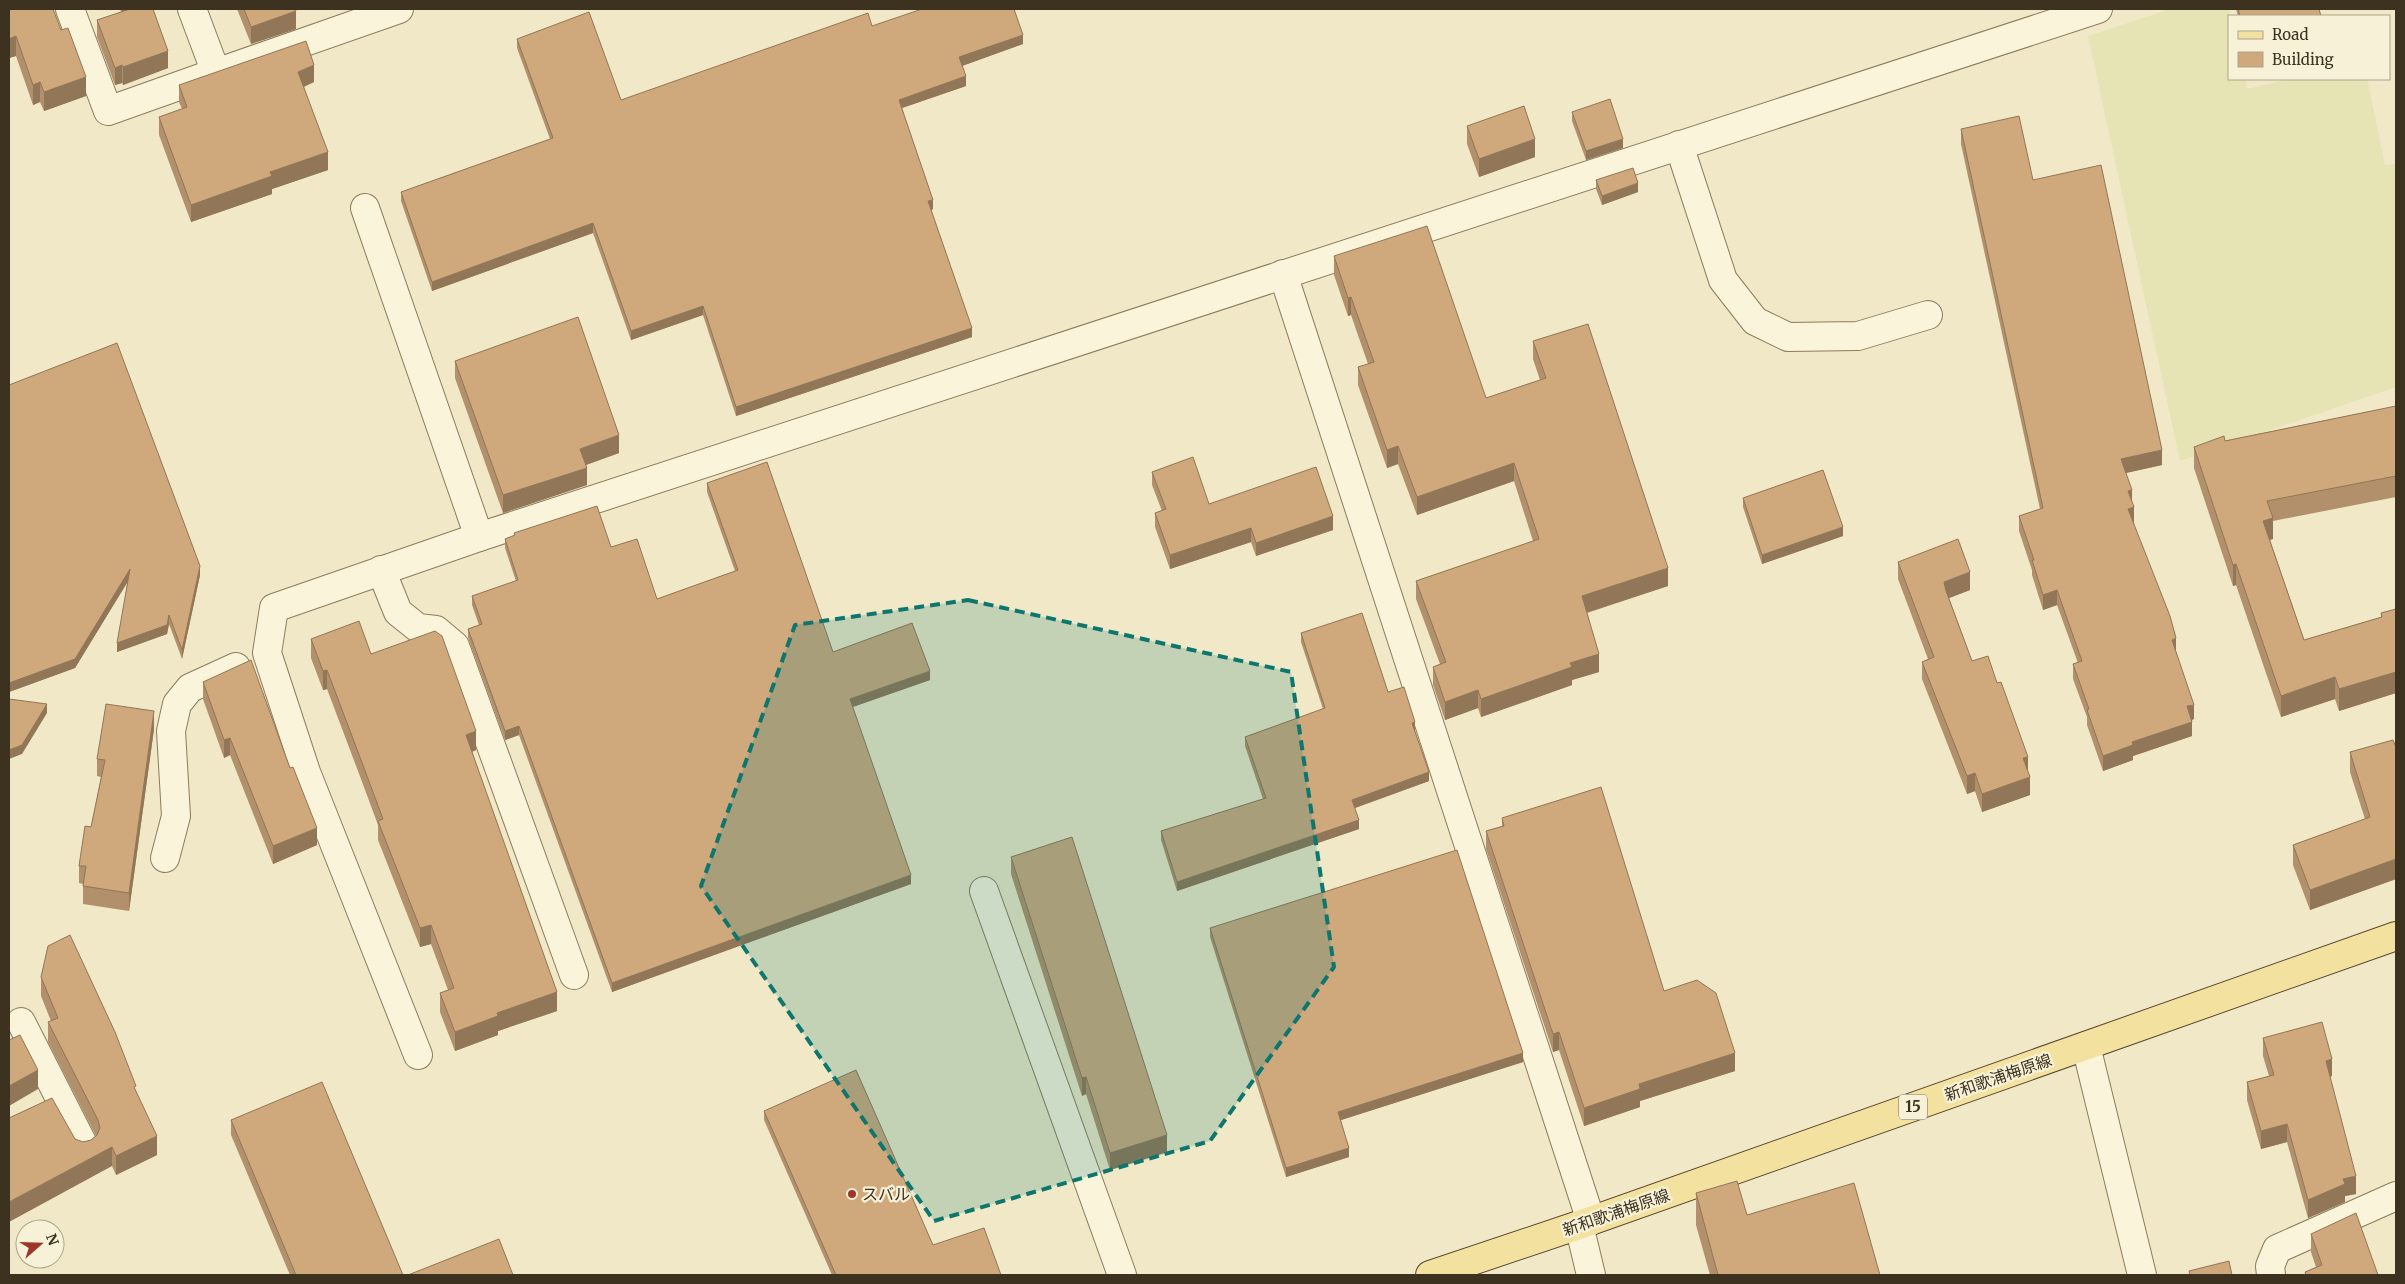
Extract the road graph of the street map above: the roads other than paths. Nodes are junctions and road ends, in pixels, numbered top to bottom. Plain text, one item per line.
1 (70, 9) edge
2 (192, 9) edge
3 (400, 9) edge
4 (2098, 9) edge
5 (216, 72) junction
6 (1679, 145) junction
7 (365, 208) dead end
8 (1283, 274) junction
9 (1928, 315) dead end
10 (479, 537) junction
11 (381, 570) junction
12 (267, 653) junction
13 (165, 858) dead end
14 (984, 891) dead end
15 (2396, 936) edge
16 (574, 975) dead end
17 (20, 1022) dead end
18 (2086, 1046) junction
19 (418, 1055) dead end
20 (58, 1096) junction
21 (33, 1109) edge
22 (84, 1146) edge
23 (2396, 1196) edge
24 (1585, 1223) junction
25 (1122, 1275) edge
26 (1430, 1275) edge
27 (1590, 1275) edge
28 (2142, 1275) edge
29 (2271, 1275) edge

1 - 5 street
2 - 5 street
3 - 5 street
4 - 6 street
6 - 8 street
6 - 9 street
7 - 10 street
8 - 10 street
8 - 24 street
10 - 11 street
11 - 12 street
11 - 16 street
12 - 13 street
12 - 19 street
14 - 25 street
15 - 18 main road, 新和歌浦梅原線 / 15
17 - 20 street
18 - 24 main road, 新和歌浦梅原線 / 15
18 - 28 street
20 - 21 street
20 - 22 street
23 - 29 street
24 - 26 main road, 新和歌浦梅原線 / 15
24 - 27 street

